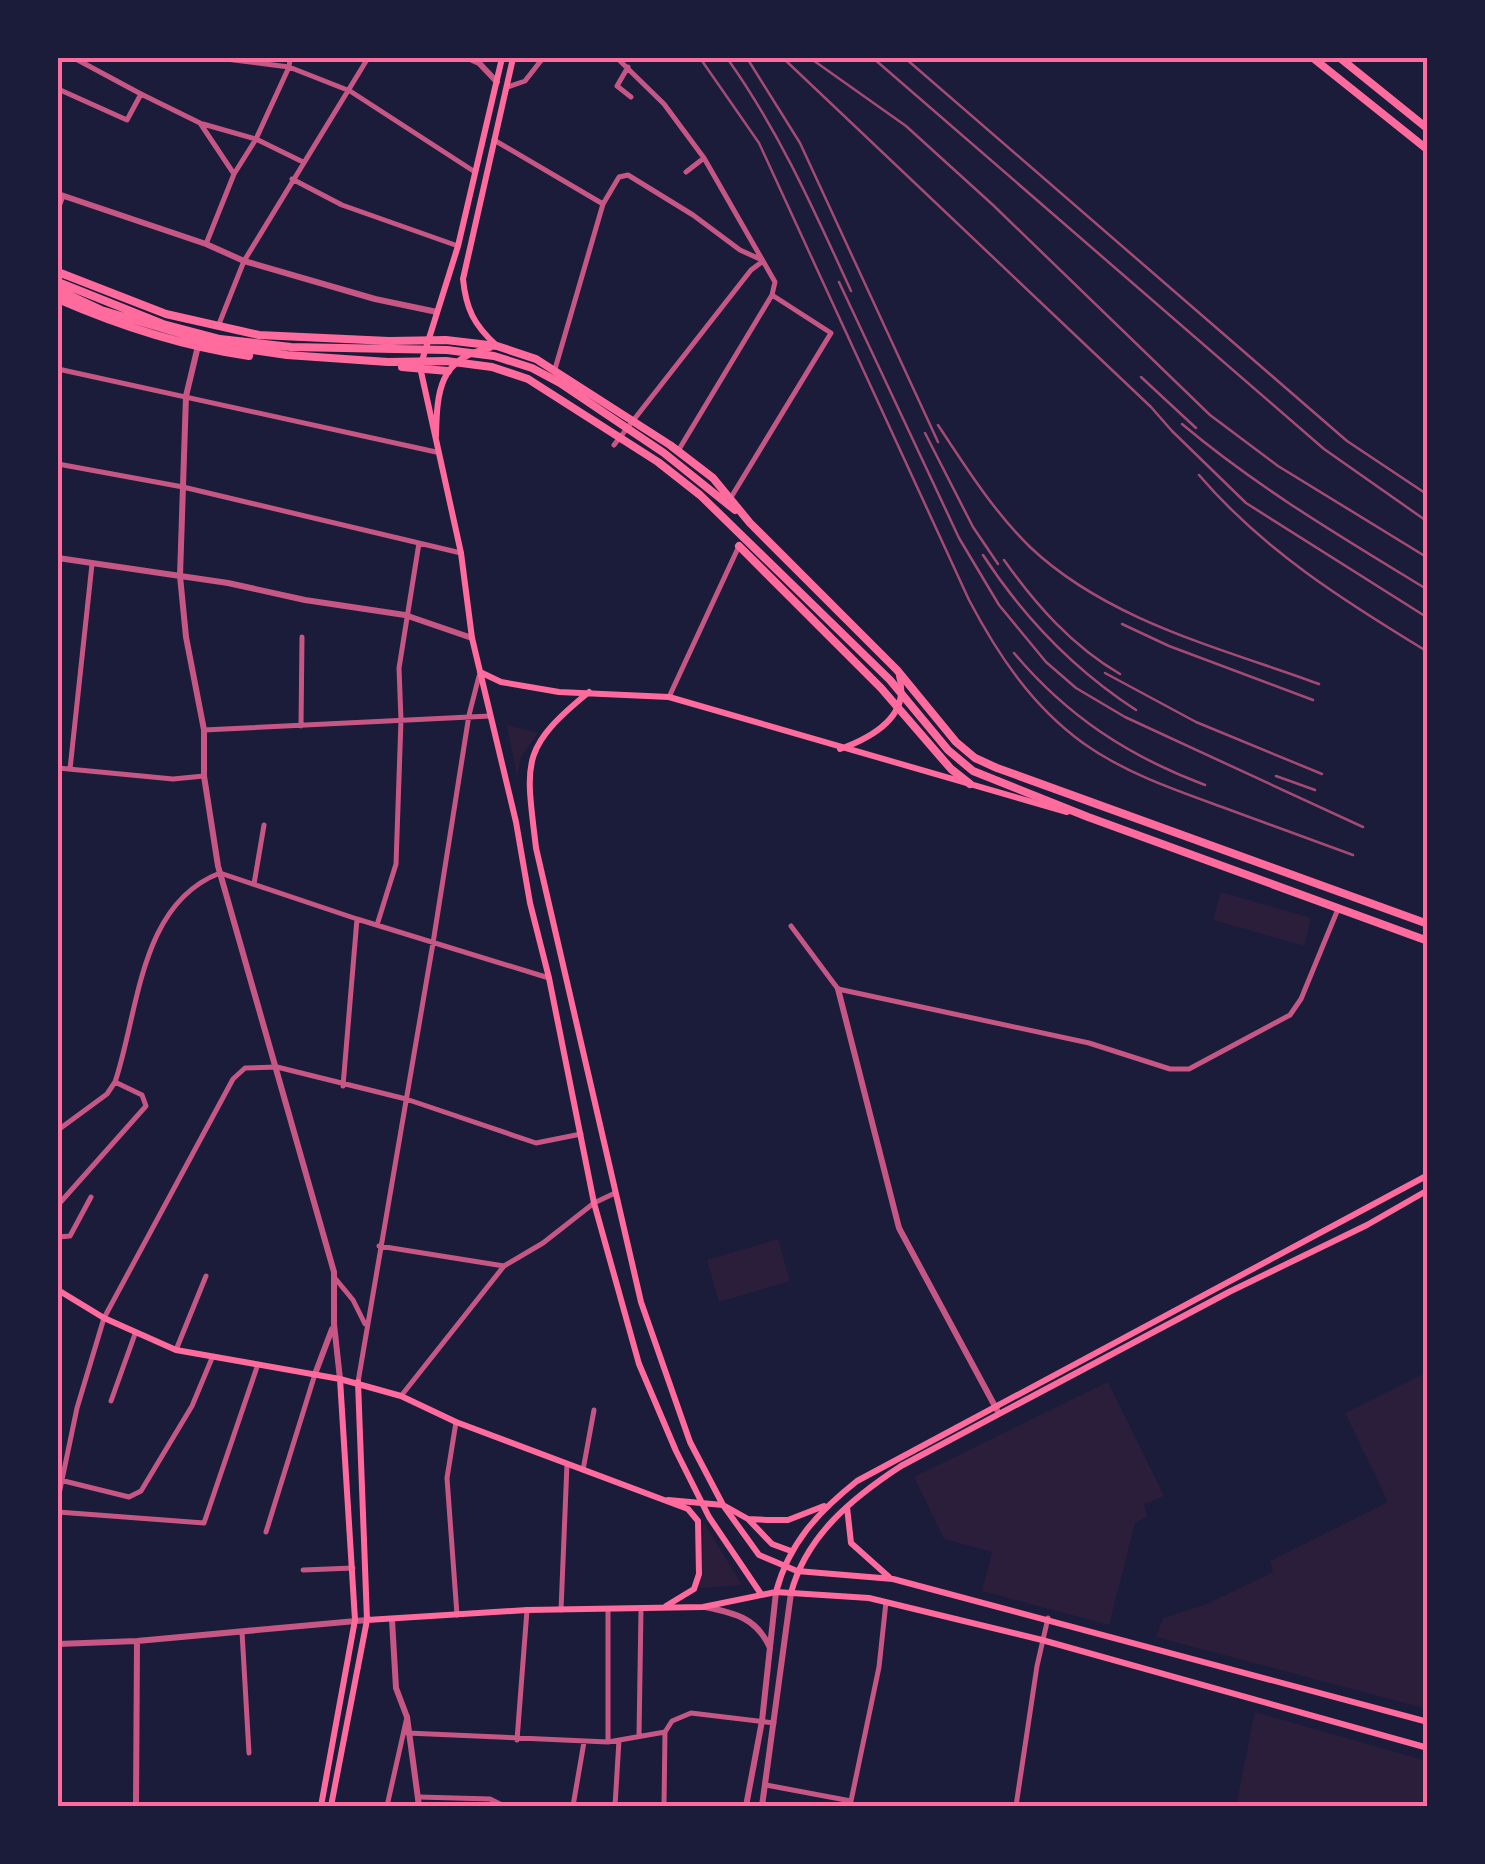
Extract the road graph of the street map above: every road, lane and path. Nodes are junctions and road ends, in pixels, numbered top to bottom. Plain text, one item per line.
1 (76, 58) edge
2 (218, 58) edge
3 (290, 58) edge
4 (368, 58) edge
5 (468, 58) edge
6 (502, 58) edge
7 (513, 58) edge
8 (544, 58) edge
9 (617, 58) edge
10 (1313, 58) edge
11 (1340, 58) edge
12 (480, 60) edge
13 (289, 67) junction
14 (628, 68) junction
15 (497, 82) junction
16 (508, 87) junction
17 (58, 89) edge
18 (350, 91) junction
19 (141, 94) junction
20 (631, 97) dead end
21 (200, 123) junction
22 (1428, 129) edge
23 (256, 138) junction
24 (494, 140) junction
25 (1428, 150) edge
26 (704, 158) junction
27 (303, 162) junction
28 (475, 172) junction
29 (686, 172) dead end
30 (234, 174) junction
31 (292, 179) junction
32 (60, 195) edge
33 (602, 204) junction
34 (58, 209) edge
35 (206, 244) junction
36 (458, 246) junction
37 (244, 260) junction
38 (762, 261) junction
39 (58, 272) edge
40 (58, 282) edge
41 (58, 290) edge
42 (772, 295) junction
43 (58, 299) edge
44 (437, 312) junction
45 (218, 326) junction
46 (427, 340) junction
47 (496, 346) junction
48 (197, 348) junction
49 (420, 367) junction
50 (58, 369) edge
51 (554, 370) junction
52 (448, 371) junction
53 (186, 396) junction
54 (632, 420) junction
55 (614, 444) dead end
56 (678, 451) junction
57 (436, 452) junction
58 (58, 464) edge
59 (182, 487) junction
60 (732, 504) junction
61 (419, 543) junction
62 (739, 546) joint
63 (461, 554) junction
64 (58, 558) edge
65 (92, 563) junction
66 (180, 576) junction
67 (405, 616) junction
68 (302, 637) dead end
69 (472, 638) junction
70 (897, 670) junction
71 (480, 672) junction
72 (590, 692) junction
73 (668, 697) junction
74 (899, 708) junction
75 (469, 715) junction
76 (493, 716) junction
77 (401, 720) junction
78 (301, 726) junction
79 (204, 730) junction
80 (840, 749) junction
81 (58, 769) edge
82 (70, 769) junction
83 (204, 776) junction
84 (970, 784) junction
85 (1088, 817) junction
86 (264, 826) dead end
87 (220, 872) junction
88 (254, 884) junction
89 (1338, 908) junction
90 (357, 919) junction
91 (1428, 924) edge
92 (377, 926) junction
93 (790, 926) dead end
94 (1428, 941) edge
95 (433, 943) junction
96 (549, 978) junction
97 (838, 989) junction
98 (277, 1067) junction
99 (115, 1082) junction
100 (344, 1086) junction
101 (406, 1099) junction
102 (58, 1130) edge
103 (581, 1134) junction
104 (1428, 1175) edge
105 (1428, 1190) edge
106 (615, 1192) junction
107 (90, 1197) dead end
108 (594, 1203) junction
109 (58, 1205) edge
110 (1361, 1212) junction
111 (1367, 1225) junction
112 (58, 1238) edge
113 (379, 1246) junction
114 (504, 1266) junction
115 (206, 1276) dead end
116 (334, 1277) junction
117 (58, 1290) edge
118 (104, 1318) junction
119 (334, 1324) junction
120 (366, 1326) junction
121 (134, 1334) junction
122 (176, 1350) junction
123 (212, 1358) junction
124 (258, 1364) junction
125 (314, 1374) junction
126 (340, 1379) junction
127 (358, 1382) junction
128 (401, 1396) junction
129 (111, 1400) dead end
130 (994, 1405) junction
131 (594, 1410) dead end
132 (999, 1414) junction
133 (456, 1422) junction
134 (61, 1458) edge
135 (567, 1464) junction
136 (583, 1470) junction
137 (60, 1480) edge
138 (58, 1500) edge
139 (662, 1500) junction
140 (701, 1501) junction
141 (827, 1504) junction
142 (723, 1505) junction
143 (847, 1506) junction
144 (58, 1512) edge
145 (748, 1519) junction
146 (266, 1532) dead end
147 (791, 1551) junction
148 (783, 1567) junction
149 (353, 1568) junction
150 (303, 1570) dead end
151 (797, 1571) junction
152 (893, 1580) junction
153 (776, 1592) junction
154 (762, 1594) junction
155 (791, 1594) junction
156 (886, 1602) junction
157 (703, 1606) junction
158 (661, 1609) junction
159 (526, 1610) junction
160 (561, 1610) junction
161 (608, 1610) junction
162 (641, 1610) junction
163 (457, 1615) junction
164 (1048, 1618) junction
165 (355, 1620) junction
166 (367, 1620) junction
167 (392, 1620) junction
168 (242, 1632) junction
169 (1042, 1640) junction
170 (137, 1641) junction
171 (58, 1644) edge
172 (770, 1649) junction
173 (407, 1717) junction
174 (762, 1721) junction
175 (1428, 1722) edge
176 (774, 1723) junction
177 (664, 1732) junction
178 (408, 1733) junction
179 (639, 1736) junction
180 (517, 1740) junction
181 (619, 1740) junction
182 (584, 1742) junction
183 (608, 1742) junction
184 (1428, 1748) edge
185 (250, 1753) dead end
186 (766, 1785) junction
187 (419, 1797) junction
188 (853, 1804) edge
189 (136, 1806) edge
190 (320, 1806) edge
191 (331, 1806) edge
192 (388, 1806) edge
193 (418, 1806) edge
194 (504, 1806) edge
195 (573, 1806) edge
196 (615, 1806) edge
197 (664, 1806) edge
198 (746, 1806) edge
199 (762, 1806) edge
200 (1016, 1806) edge

1 - 19 street
2 - 13 street
3 - 13 street
4 - 18 street
5 - 12 street
6 - 15 main road
7 - 16 main road
8 - 16 street
9 - 14 street
10 - 25 main road
11 - 22 main road
12 - 15 street
13 - 18 street
13 - 23 street
14 - 20 street
14 - 26 street
15 - 28 main road
16 - 24 main road
17 - 19 street
18 - 27 street
18 - 28 street
19 - 21 street
21 - 23 street
21 - 30 street
23 - 27 street
23 - 30 street
24 - 33 street
24 - 47 main road
26 - 29 street
26 - 38 street
27 - 31 street
28 - 36 main road
30 - 35 street
31 - 36 street
31 - 37 street
32 - 34 street
32 - 35 street
33 - 38 street
33 - 51 street
35 - 37 street
36 - 44 main road
37 - 44 street
37 - 45 street
38 - 42 street
38 - 54 street
39 - 45 main road
40 - 60 main road
41 - 85 main road
42 - 56 street
42 - 60 street
43 - 48 main road
44 - 46 main road
45 - 46 main road
45 - 48 street
46 - 47 main road
46 - 49 main road
47 - 51 main road
47 - 52 main road
48 - 49 main road
48 - 53 street
49 - 52 main road
49 - 57 main road
50 - 53 street
51 - 54 main road
52 - 57 main road
53 - 57 street
53 - 59 street
54 - 55 street
54 - 56 main road
56 - 60 main road
57 - 63 main road
58 - 59 street
59 - 61 street
59 - 66 street
60 - 70 main road
61 - 63 street
61 - 67 street
62 - 73 street
62 - 74 main road
63 - 69 main road
64 - 65 street
65 - 66 street
65 - 82 street
66 - 67 street
66 - 79 street
67 - 69 street
67 - 77 street
68 - 78 street
69 - 71 main road
70 - 74 main road
70 - 91 main road
71 - 72 main road
71 - 75 street
71 - 76 main road
72 - 73 main road
72 - 106 main road
73 - 80 main road
74 - 80 main road
74 - 84 main road
75 - 76 street
75 - 77 street
75 - 95 street
76 - 96 main road
77 - 78 street
77 - 92 street
78 - 79 street
79 - 83 street
80 - 84 main road
81 - 82 street
82 - 83 street
83 - 87 street
84 - 85 main road
85 - 89 main road
86 - 88 street
87 - 88 street
87 - 98 street
87 - 99 street
88 - 90 street
89 - 94 main road
89 - 97 street
90 - 92 street
90 - 100 street
92 - 95 street
93 - 97 street
95 - 96 street
95 - 101 street
96 - 103 main road
97 - 130 street
98 - 100 street
98 - 116 street
98 - 118 street
99 - 102 street
99 - 109 street
100 - 101 street
101 - 103 street
101 - 113 street
103 - 108 main road
104 - 110 main road
105 - 111 main road
106 - 108 street
106 - 142 main road
107 - 112 street
108 - 114 street
108 - 140 main road
110 - 111 main road
110 - 130 main road
111 - 132 main road
113 - 114 street
113 - 120 street
114 - 128 street
115 - 122 street
116 - 119 street
116 - 120 street
117 - 118 main road
118 - 121 main road
118 - 134 street
119 - 125 street
119 - 126 street
120 - 127 street
121 - 122 main road
121 - 129 street
122 - 123 main road
123 - 124 main road
123 - 137 street
124 - 125 main road
124 - 144 street
125 - 126 main road
125 - 146 street
126 - 127 main road
126 - 149 main road
127 - 128 main road
127 - 166 main road
128 - 133 main road
130 - 132 street
130 - 141 main road
131 - 136 street
132 - 143 main road
133 - 135 main road
133 - 163 street
134 - 137 street
135 - 136 main road
135 - 160 street
136 - 139 main road
137 - 138 street
139 - 140 main road
139 - 158 main road
140 - 142 main road
140 - 154 main road
141 - 145 main road
141 - 147 main road
142 - 145 main road
142 - 148 main road
143 - 151 main road
143 - 152 main road
145 - 147 main road
147 - 148 main road
148 - 151 main road
148 - 153 main road
149 - 150 street
149 - 165 main road
151 - 152 main road
151 - 155 main road
152 - 164 main road
153 - 154 main road
153 - 155 main road
153 - 172 street
154 - 157 main road
155 - 156 main road
155 - 176 street
156 - 169 main road
156 - 188 street
157 - 158 main road
157 - 172 street
158 - 162 main road
159 - 160 main road
159 - 163 main road
159 - 180 street
160 - 161 main road
161 - 162 main road
161 - 183 street
162 - 179 street
163 - 167 main road
164 - 169 street
164 - 175 main road
165 - 166 street
165 - 168 street
165 - 190 main road
166 - 167 main road
166 - 191 main road
167 - 173 street
168 - 170 street
168 - 185 street
169 - 184 main road
169 - 200 street
170 - 171 street
170 - 189 street
172 - 174 street
173 - 178 street
173 - 192 street
174 - 176 street
174 - 177 street
174 - 198 street
176 - 186 street
177 - 179 street
177 - 197 street
178 - 180 street
178 - 187 street
179 - 181 street
180 - 182 street
181 - 183 street
181 - 196 street
182 - 183 street
182 - 195 street
186 - 188 street
186 - 199 street
187 - 193 street
187 - 194 street

